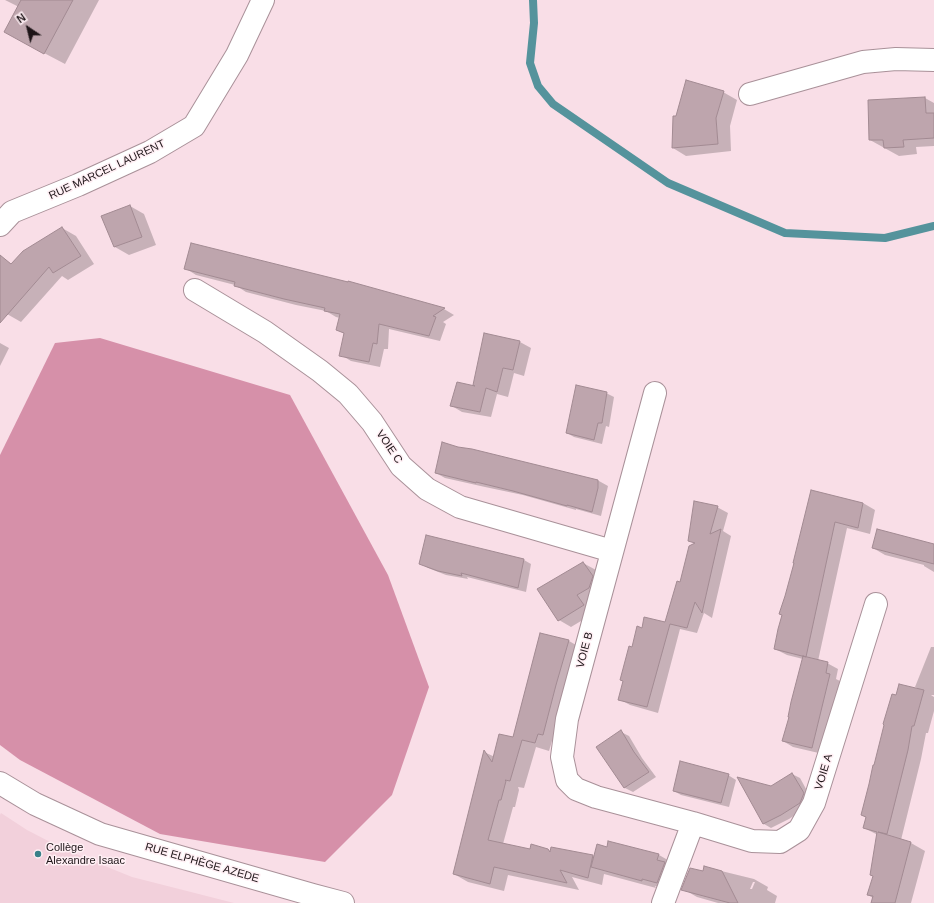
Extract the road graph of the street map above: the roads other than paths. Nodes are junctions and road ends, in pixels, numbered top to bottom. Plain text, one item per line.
1 (263, 0) edge
2 (934, 60) edge
3 (750, 94) dead end
4 (0, 225) edge
5 (195, 290) dead end
6 (655, 393) dead end
7 (612, 551) junction
8 (876, 604) dead end
9 (0, 783) edge
10 (693, 822) junction
11 (343, 903) edge
12 (663, 903) edge

1 - 4 street, RUE MARCEL LAURENT
2 - 3 street
5 - 7 street, VOIE C
6 - 7 street, VOIE B
7 - 10 street, VOIE B
8 - 10 street, VOIE A
9 - 11 street, RUE ELPHÈGE AZEDE
10 - 12 street

